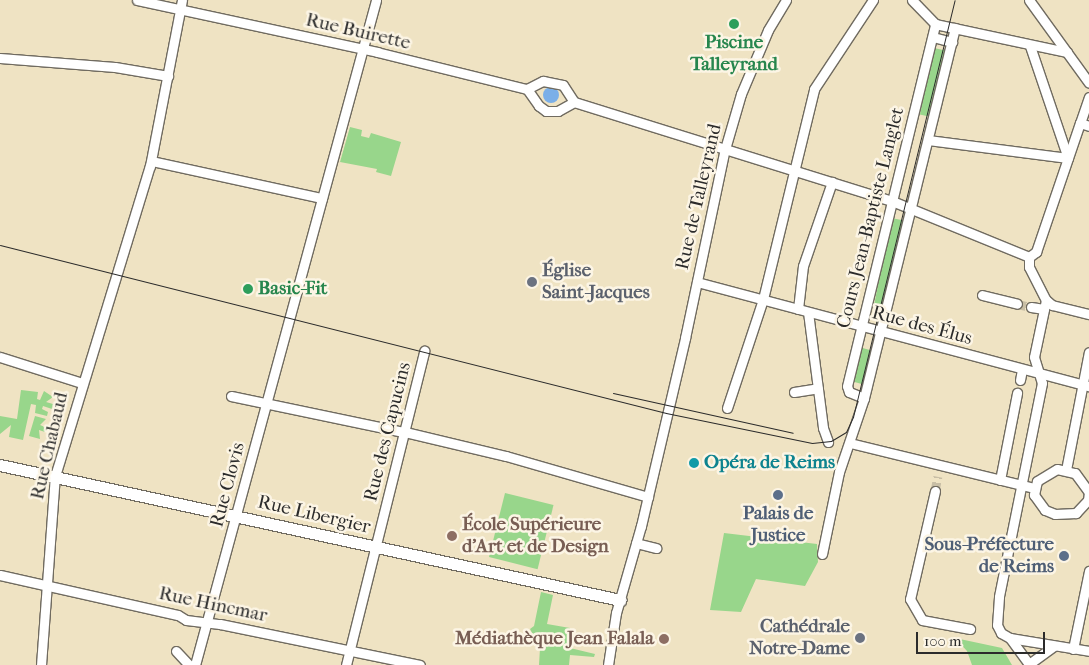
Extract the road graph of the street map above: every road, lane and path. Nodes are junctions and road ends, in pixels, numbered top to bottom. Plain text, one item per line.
1 (138, 0) edge
2 (376, 0) edge
3 (786, 0) edge
4 (873, 0) edge
5 (912, 0) edge
6 (1032, 2) edge
7 (181, 5) edge
8 (936, 24) junction
9 (955, 28) junction
10 (933, 37) junction
11 (952, 42) junction
12 (1030, 46) junction
13 (363, 49) junction
14 (1067, 52) junction
15 (0, 58) edge
16 (168, 76) junction
17 (1089, 83) edge
18 (527, 89) junction
19 (1089, 97) edge
20 (574, 102) junction
21 (1084, 125) edge
22 (928, 140) junction
23 (725, 149) junction
24 (1068, 158) junction
25 (152, 161) junction
26 (795, 171) junction
27 (832, 182) junction
28 (322, 198) junction
29 (889, 200) junction
30 (912, 208) junction
31 (1029, 257) junction
32 (697, 282) junction
33 (982, 295) dead end
34 (763, 299) junction
35 (1018, 304) tunnel mouth
36 (1045, 304) junction
37 (1031, 307) tunnel mouth
38 (798, 309) junction
39 (808, 312) junction
40 (1089, 314) edge
41 (862, 326) junction
42 (880, 331) junction
43 (424, 351) dead end
44 (1089, 352) edge
45 (0, 357) edge
46 (1022, 370) junction
47 (1038, 374) junction
48 (1020, 380) dead end
49 (82, 383) junction
50 (1086, 385) edge
51 (818, 388) junction
52 (794, 392) dead end
53 (1017, 393) dead end
54 (231, 396) dead end
55 (864, 398) junction
56 (267, 402) junction
57 (727, 408) dead end
58 (404, 432) junction
59 (828, 442) dead end
60 (850, 443) junction
61 (0, 465) edge
62 (940, 466) junction
63 (1066, 470) junction
64 (55, 476) junction
65 (938, 476) tunnel mouth
66 (1000, 480) junction
67 (1022, 485) junction
68 (1034, 488) junction
69 (934, 493) tunnel mouth
70 (648, 497) junction
71 (1088, 500) edge
72 (236, 516) junction
73 (636, 543) junction
74 (376, 547) junction
75 (656, 548) dead end
76 (822, 554) dead end
77 (1089, 571) edge
78 (0, 575) edge
79 (46, 584) junction
80 (620, 600) junction
81 (207, 623) junction
82 (970, 629) dead end
83 (1010, 638) junction
84 (1054, 646) junction
85 (1074, 648) junction
86 (348, 650) junction
87 (176, 651) dead end
88 (1089, 651) edge
89 (41, 665) edge
90 (188, 665) edge
91 (195, 665) edge
92 (346, 665) edge
93 (420, 665) edge
94 (608, 665) edge
95 (1028, 665) edge

1 - 7 street, Rue Buirette
2 - 13 street, Rue Clovis
3 - 23 street, Rue de Talleyrand
4 - 26 street
5 - 8 street
6 - 14 street
7 - 13 street, Rue Buirette
7 - 16 street, Rue Chabaud
8 - 9 street
8 - 10 street, Cours Jean-Baptiste Langlet
9 - 11 street, Cours Jean-Baptiste Langlet
9 - 12 street
10 - 11 street
10 - 29 street, Cours Jean-Baptiste Langlet
11 - 22 street, Cours Jean-Baptiste Langlet
12 - 14 street
12 - 24 street
13 - 18 street, Rue Buirette
13 - 28 street, Rue Clovis
14 - 17 street
15 - 16 street
16 - 25 street, Rue Chabaud
18 - 20 street
18 - 20 street
19 - 21 street
20 - 23 street
21 - 24 street
22 - 24 street
22 - 30 street, Cours Jean-Baptiste Langlet
23 - 26 street
23 - 32 street, Rue de Talleyrand
24 - 31 street
25 - 28 street
25 - 49 street, Rue Chabaud
26 - 27 street
26 - 34 street
27 - 29 street
27 - 38 street
28 - 56 street, Rue Clovis
29 - 30 street
29 - 41 street, Cours Jean-Baptiste Langlet
30 - 31 street
30 - 42 street, Cours Jean-Baptiste Langlet
31 - 36 street
32 - 34 street, Rue des Élus
32 - 70 street, Rue de Talleyrand
33 - 35 street
34 - 38 street, Rue des Élus
34 - 57 street
36 - 37 street
36 - 40 street
36 - 47 street
38 - 39 street, Rue des Élus
39 - 41 street, Rue des Élus
39 - 51 street
41 - 42 street, Rue des Élus
41 - 55 street, Cours Jean-Baptiste Langlet
42 - 46 street, Rue des Élus
42 - 55 street, Cours Jean-Baptiste Langlet
43 - 58 street, Rue des Capucins
44 - 50 street
45 - 49 street
46 - 47 street, Rue des Élus
46 - 48 street
47 - 50 street, Rue des Élus
47 - 67 street
49 - 64 street, Rue Chabaud
50 - 63 street
51 - 52 street
51 - 59 street
53 - 66 street
54 - 56 street
55 - 60 street, Cours Jean-Baptiste Langlet
56 - 58 street
56 - 72 street, Rue Clovis
58 - 70 street
58 - 74 street, Rue des Capucins
60 - 62 street
60 - 76 street, Cours Jean-Baptiste Langlet
61 - 64 street, Rue Libergier
62 - 65 street
62 - 66 street
63 - 68 street
63 - 71 street
64 - 72 street, Rue Libergier
64 - 79 street, Rue Chabaud
66 - 67 street
67 - 68 street
67 - 83 street
68 - 71 street
69 - 82 street
70 - 73 street, Rue de Talleyrand
72 - 74 street, Rue Libergier
72 - 81 street, Rue Clovis
73 - 75 street
73 - 80 street, Rue de Talleyrand
74 - 80 street, Rue Libergier
74 - 86 street, Rue des Capucins
77 - 85 street
78 - 79 street, Rue Hincmar
79 - 81 street, Rue Hincmar
79 - 89 street, Rue Chabaud
80 - 94 street, Rue de Talleyrand
81 - 86 street, Rue Hincmar
81 - 91 street, Rue Clovis
83 - 84 street
83 - 95 street
84 - 85 street
84 - 95 street
85 - 88 street
86 - 92 street, Rue des Capucins
86 - 93 street, Rue Hincmar
87 - 90 street

